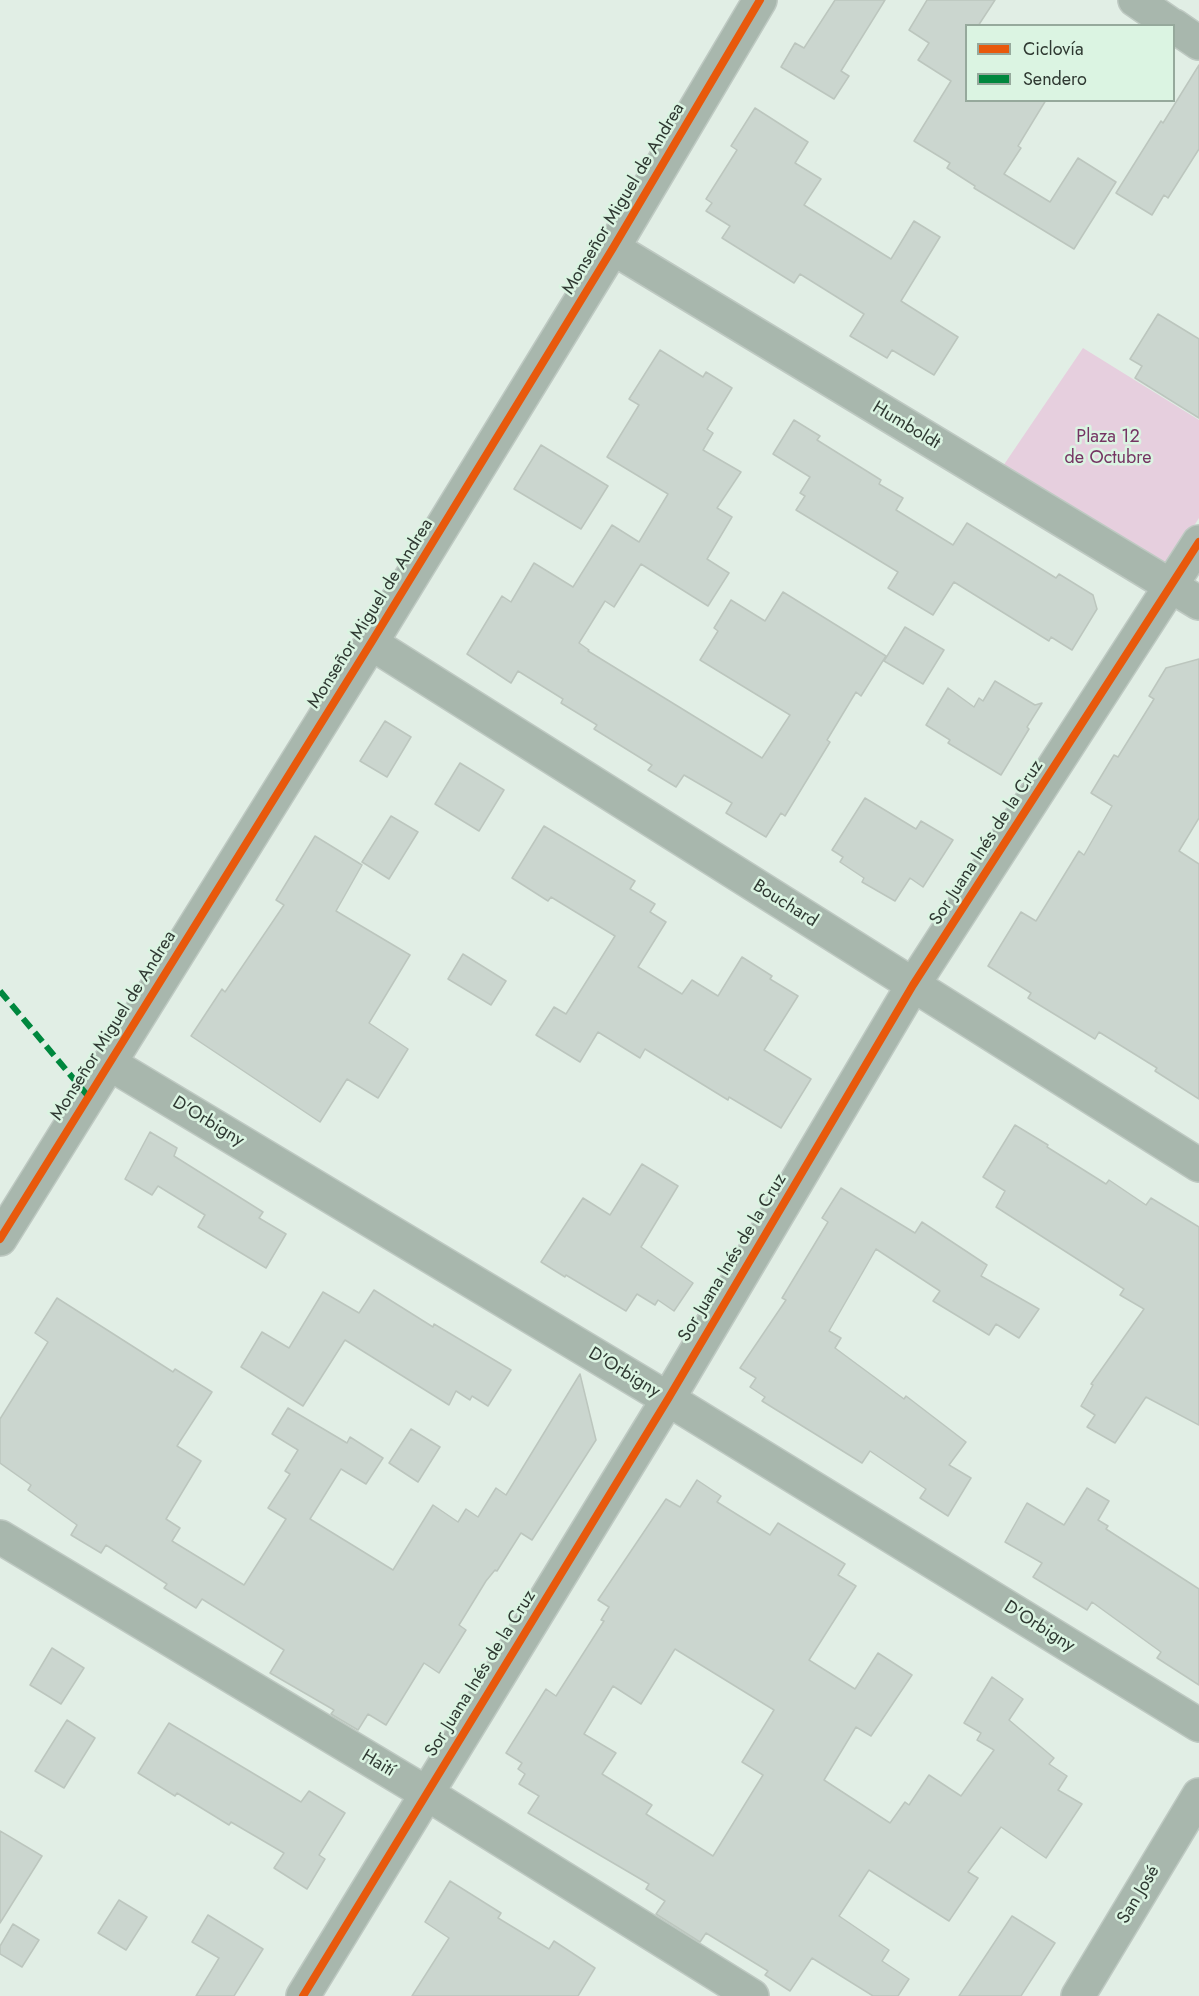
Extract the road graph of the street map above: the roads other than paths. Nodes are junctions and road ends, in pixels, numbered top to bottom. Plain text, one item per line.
1 (760, 0) edge
2 (1135, 0) edge
3 (1170, 24) edge
4 (1175, 27) edge
5 (1199, 43) edge
6 (613, 248) junction
7 (1199, 542) edge
8 (1171, 586) junction
9 (1199, 603) edge
10 (371, 643) junction
11 (913, 985) junction
12 (109, 1063) junction
13 (1199, 1165) edge
14 (0, 1239) edge
15 (668, 1399) junction
16 (0, 1537) edge
17 (1199, 1725) edge
18 (426, 1793) junction
19 (1199, 1795) edge
20 (303, 1996) edge
21 (752, 1996) edge
22 (1078, 1996) edge

1 - 6 street, Monseñor Miguel de Andrea
2 - 3 street
4 - 5 street
6 - 8 street, Humboldt
6 - 10 street, Monseñor Miguel de Andrea
7 - 8 street, Sor Juana Inés de la Cruz
8 - 9 street, Humboldt
8 - 11 street, Sor Juana Inés de la Cruz
10 - 11 street, Bouchard
10 - 12 street, Monseñor Miguel de Andrea
11 - 13 street, Bouchard
11 - 15 street, Sor Juana Inés de la Cruz
12 - 14 street, Monseñor Miguel de Andrea
12 - 15 street, D'Orbigny
15 - 17 street, D'Orbigny
15 - 18 street, Sor Juana Inés de la Cruz
16 - 18 street, Haití
18 - 20 street, Sor Juana Inés de la Cruz
18 - 21 street, Haití
19 - 22 street, San José

